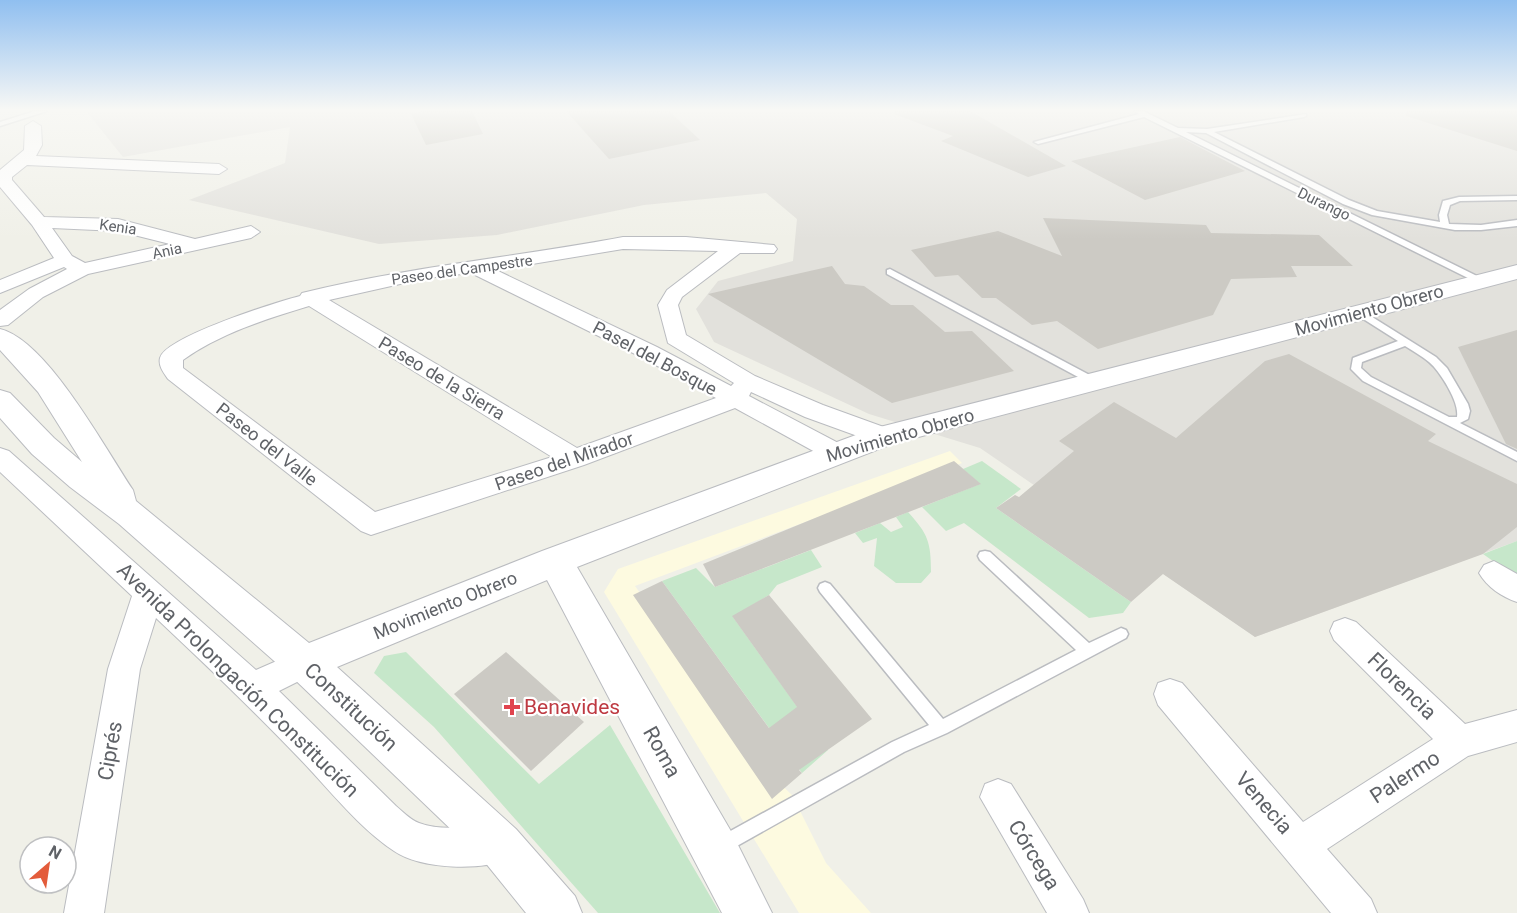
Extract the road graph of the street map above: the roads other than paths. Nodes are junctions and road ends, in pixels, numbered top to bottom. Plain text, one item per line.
1 (29, 154) edge
2 (1223, 154) edge
3 (1251, 154) edge
4 (24, 160) junction
5 (219, 169) dead end
6 (1517, 198) edge
7 (39, 222) junction
8 (1517, 223) edge
9 (1445, 226) junction
10 (251, 232) dead end
11 (195, 244) junction
12 (735, 248) junction
13 (767, 249) dead end
14 (74, 265) junction
15 (474, 267) junction
16 (890, 272) dead end
17 (1517, 272) edge
18 (1479, 281) junction
19 (8, 284) edge
20 (36, 293) junction
21 (309, 297) junction
22 (1360, 313) junction
23 (0, 320) edge
24 (0, 337) edge
25 (676, 338) junction
26 (1406, 342) junction
27 (649, 352) junction
28 (171, 358) joint
29 (1095, 382) junction
30 (741, 391) junction
31 (0, 400) edge
32 (1445, 420) junction
33 (883, 436) junction
34 (835, 452) junction
35 (0, 457) edge
36 (1517, 457) edge
37 (575, 459) junction
38 (131, 515) junction
39 (371, 524) joint
40 (985, 556) dead end
41 (555, 561) junction
42 (1494, 573) dead end
43 (825, 588) dead end
44 (1517, 590) edge
45 (149, 591) junction
46 (1345, 631) dead end
47 (1121, 633) dead end
48 (1087, 651) junction
49 (304, 663) junction
50 (253, 688) junction
51 (1170, 694) dead end
52 (1517, 726) edge
53 (941, 728) junction
54 (1459, 742) junction
55 (998, 797) dead end
56 (500, 845) junction
57 (1300, 845) junction
58 (716, 849) junction
59 (84, 913) edge
60 (558, 913) edge
61 (748, 913) edge
62 (1069, 913) edge
63 (1358, 913) edge

1 - 4 street
2 - 18 lane, Durango
3 - 9 lane
4 - 5 street
4 - 7 street
6 - 9 lane
7 - 11 street, Kenia
7 - 14 street
8 - 9 lane
10 - 11 street, Ania
11 - 14 street, Ania
12 - 13 street, Paseo del Campestre
12 - 15 street, Paseo del Campestre
12 - 25 street
14 - 19 street
14 - 20 street
15 - 21 street, Paseo del Campestre
15 - 27 street, Pasel del Bosque
16 - 29 lane
17 - 18 street, Movimiento Obrero
18 - 22 street, Movimiento Obrero
19 - 20 street
20 - 23 street
21 - 28 street, Paseo del Campestre
21 - 37 street, Paseo de la Sierra
22 - 26 lane
22 - 29 street, Movimiento Obrero
24 - 38 street, Constitución
25 - 27 street
25 - 30 street
26 - 32 lane
26 - 32 lane
27 - 30 street, Pasel del Bosque
28 - 39 street, Paseo del Valle
29 - 33 street, Movimiento Obrero
30 - 33 street
30 - 34 street, Pasel del Bosque
30 - 37 street, Paseo del Mirador
31 - 38 street, Constitución
32 - 36 lane
33 - 34 street, Movimiento Obrero
34 - 41 street, Movimiento Obrero
35 - 45 street, Avenida Prolongación Constitución
37 - 39 street, Paseo del Mirador
38 - 49 street, Constitución
40 - 48 lane
41 - 49 street, Movimiento Obrero
41 - 58 street, Roma
42 - 44 street
43 - 53 lane
45 - 50 street, Avenida Prolongación Constitución
45 - 59 street, Ciprés
46 - 54 street, Florencia
47 - 48 lane
48 - 53 lane
49 - 50 street
49 - 56 street, Constitución
50 - 56 street, Avenida Prolongación Constitución
51 - 57 street, Venecia
52 - 54 street, Palermo
53 - 58 lane
54 - 57 street, Palermo
55 - 62 street, Córcega
56 - 60 street, Constitución
57 - 63 street, Venecia
58 - 61 street, Roma

